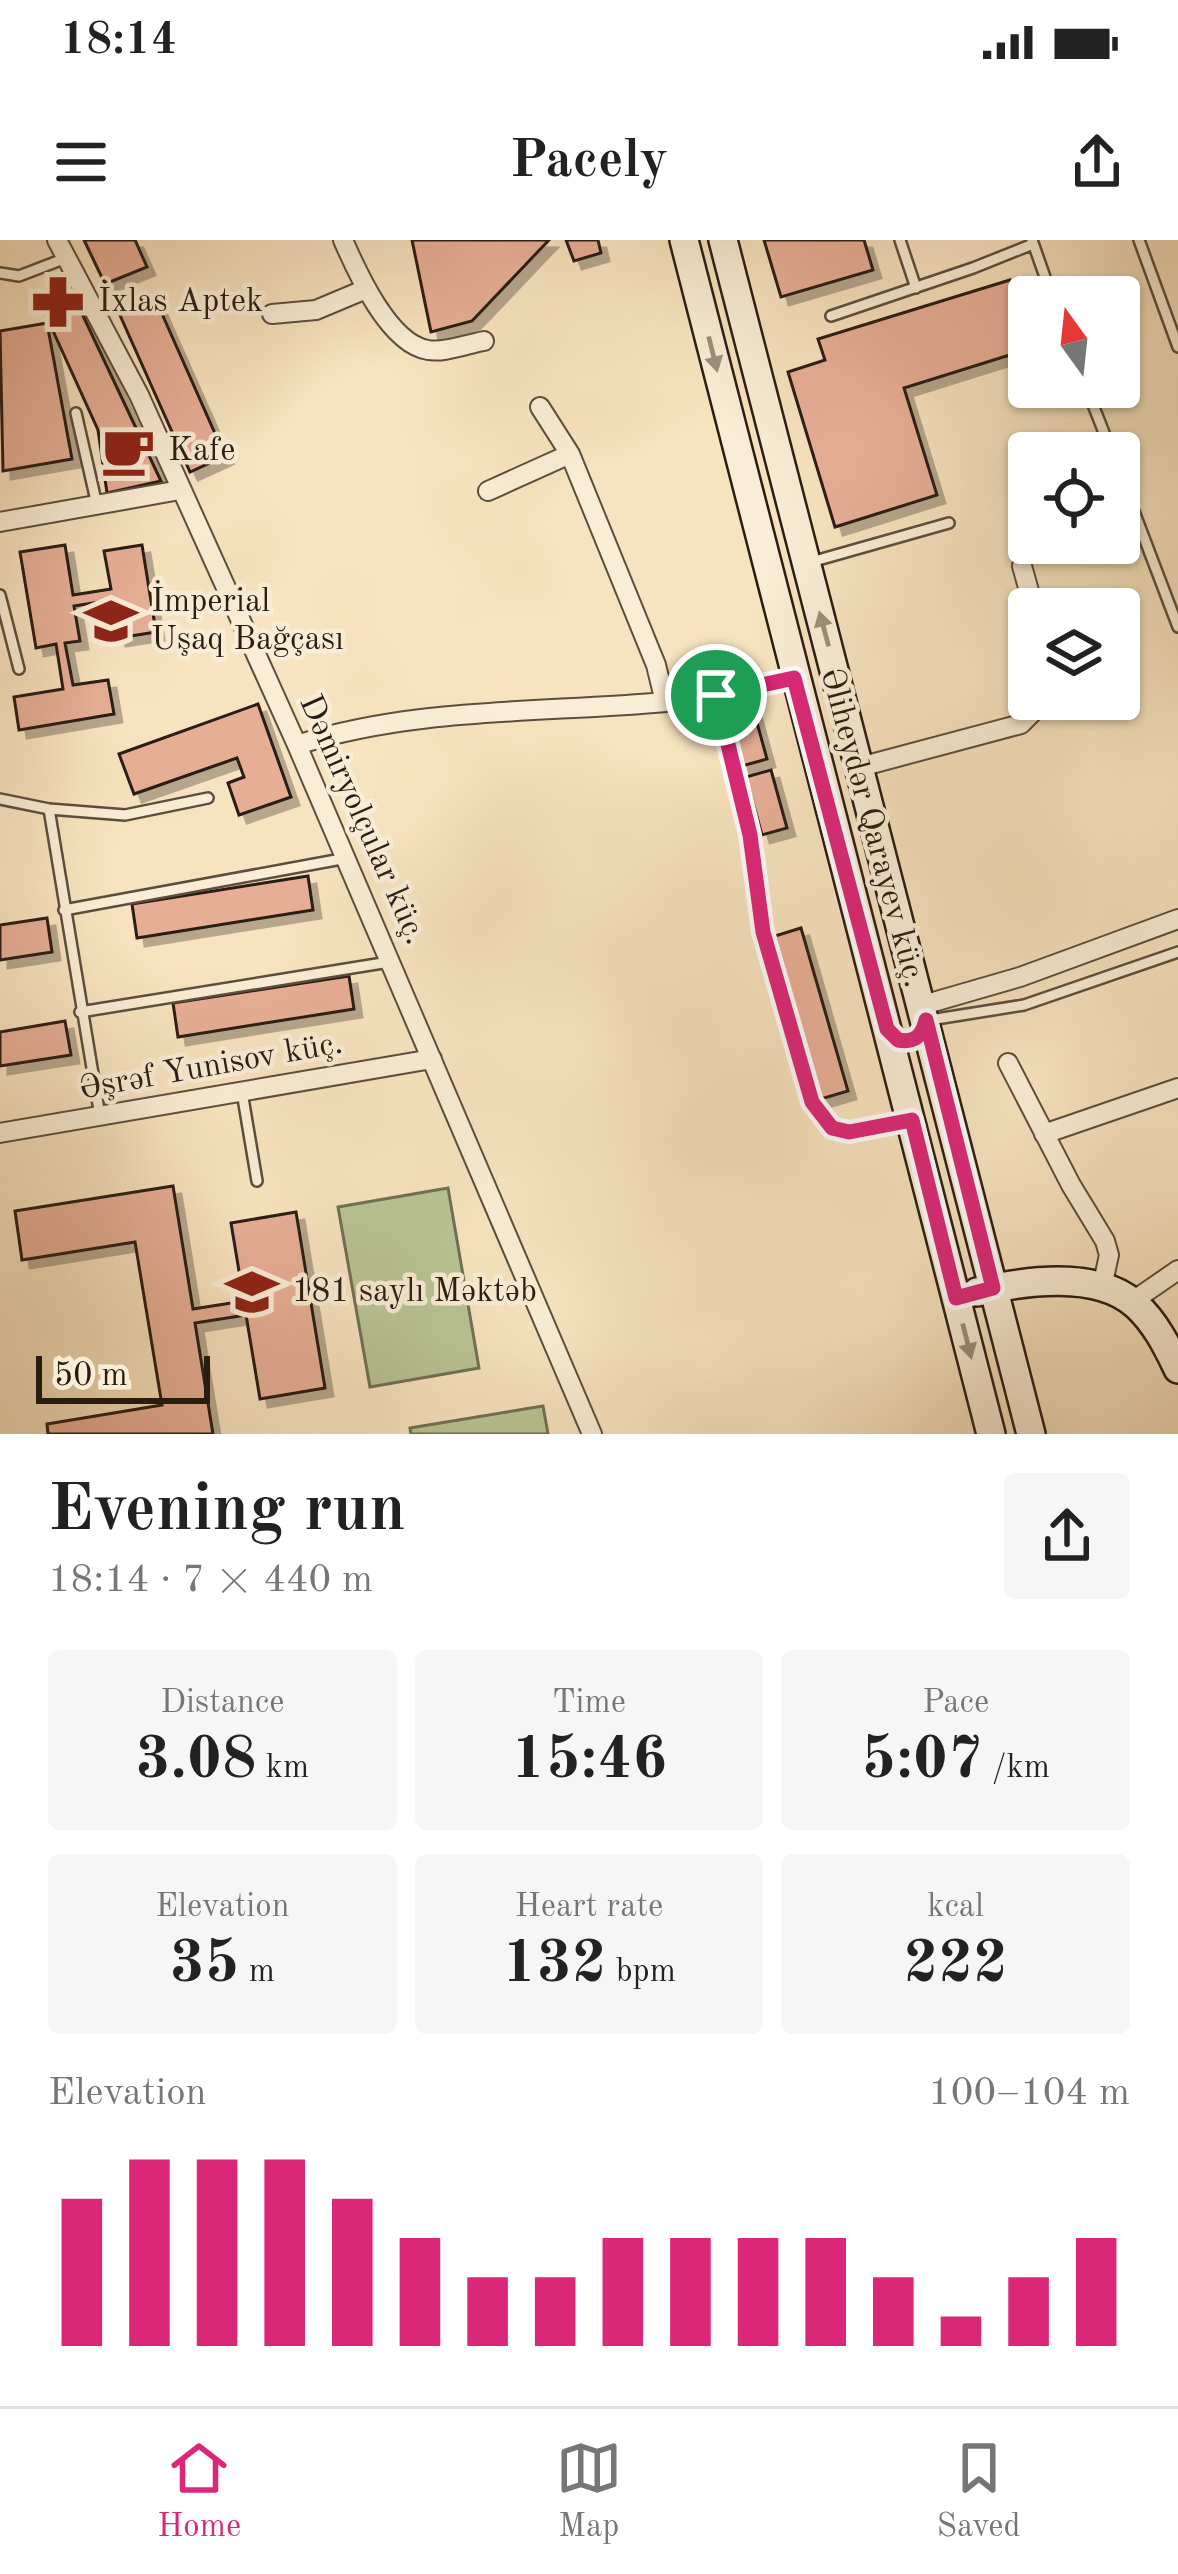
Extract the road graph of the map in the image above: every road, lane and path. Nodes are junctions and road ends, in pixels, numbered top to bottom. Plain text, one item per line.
1 (343, 240) edge
2 (684, 240) edge
3 (723, 240) edge
4 (900, 240) edge
5 (1139, 240) edge
6 (1032, 242) edge
7 (61, 249) edge
8 (0, 273) edge
9 (1044, 276) edge
10 (734, 281) junction
11 (916, 288) junction
12 (366, 289) junction
13 (697, 291) junction
14 (272, 314) dead end
15 (831, 316) dead end
16 (484, 341) dead end
17 (1178, 347) edge
18 (540, 407) dead end
19 (76, 413) dead end
20 (570, 454) junction
21 (180, 490) junction
22 (488, 491) dead end
23 (97, 505) junction
24 (0, 522) edge
25 (949, 523) dead end
26 (1140, 527) edge
27 (806, 564) junction
28 (1022, 566) dead end
29 (1028, 588) edge
30 (0, 596) edge
31 (1178, 627) edge
32 (19, 669) dead end
33 (794, 678) junction
34 (716, 695) junction
35 (665, 702) junction
36 (1025, 720) edge
37 (297, 745) junction
38 (860, 766) junction
39 (208, 798) dead end
40 (0, 799) edge
41 (49, 809) junction
42 (347, 858) junction
43 (64, 910) junction
44 (1178, 920) edge
45 (1178, 952) edge
46 (392, 962) junction
47 (80, 1012) junction
48 (924, 1013) junction
49 (887, 1029) junction
50 (432, 1059) junction
51 (1008, 1063) dead end
52 (1178, 1088) edge
53 (242, 1092) junction
54 (100, 1116) junction
55 (912, 1120) junction
56 (0, 1133) edge
57 (1044, 1134) junction
58 (257, 1181) dead end
59 (1178, 1270) edge
60 (1102, 1287) junction
61 (993, 1288) junction
62 (956, 1298) junction
63 (1132, 1301) junction
64 (1178, 1369) edge
65 (592, 1434) edge
66 (992, 1434) edge
67 (1031, 1434) edge

1 - 12 street
2 - 13 main road, Əliheydər Qarayev küç.
3 - 10 main road, Əliheydər Qarayev küç.
4 - 11 lane
5 - 17 lane
6 - 9 lane
6 - 11 lane
7 - 8 lane
7 - 21 street, Dəmiryolçular küç.
10 - 13 main road
10 - 27 main road, Əliheydər Qarayev küç.
11 - 15 lane
12 - 14 street
12 - 16 street
13 -> 33 main road, Əliheydər Qarayev küç.
18 - 20 street
19 - 23 lane
20 - 22 street
20 - 35 street
21 - 23 street
21 - 37 street, Dəmiryolçular küç.
23 - 24 street
25 - 27 lane
26 - 31 lane
38 -> 27 main road, Əliheydər Qarayev küç.
28 - 29 street
30 - 32 lane
33 - 34 street
33 - 49 main road, Əliheydər Qarayev küç.
34 - 35 street
34 - 55 lane
35 - 37 street
36 - 38 street
37 - 42 street, Dəmiryolçular küç.
38 - 48 main road, Əliheydər Qarayev küç.
39 - 41 lane
40 - 41 lane
41 - 43 lane
42 - 43 lane
42 - 46 street, Dəmiryolçular küç.
43 - 47 lane
44 - 48 street
45 - 48 lane
46 - 47 lane
46 - 50 street, Dəmiryolçular küç.
47 - 54 lane
48 - 49 main road
48 - 61 main road, Əliheydər Qarayev küç.
49 - 55 main road, Əliheydər Qarayev küç.
50 - 53 street, Əşrəf Yunisov küç.
50 - 65 street, Dəmiryolçular küç.
51 - 57 street
52 - 57 street
53 - 54 street, Əşrəf Yunisov küç.
53 - 58 lane
54 - 56 street, Əşrəf Yunisov küç.
55 - 62 main road, Əliheydər Qarayev küç.
57 - 60 street
59 - 63 street
60 - 61 main road
60 - 63 main road
61 - 62 main road
61 - 67 main road, Əliheydər Qarayev küç.
62 -> 66 main road, Əliheydər Qarayev küç.
63 - 64 main road

